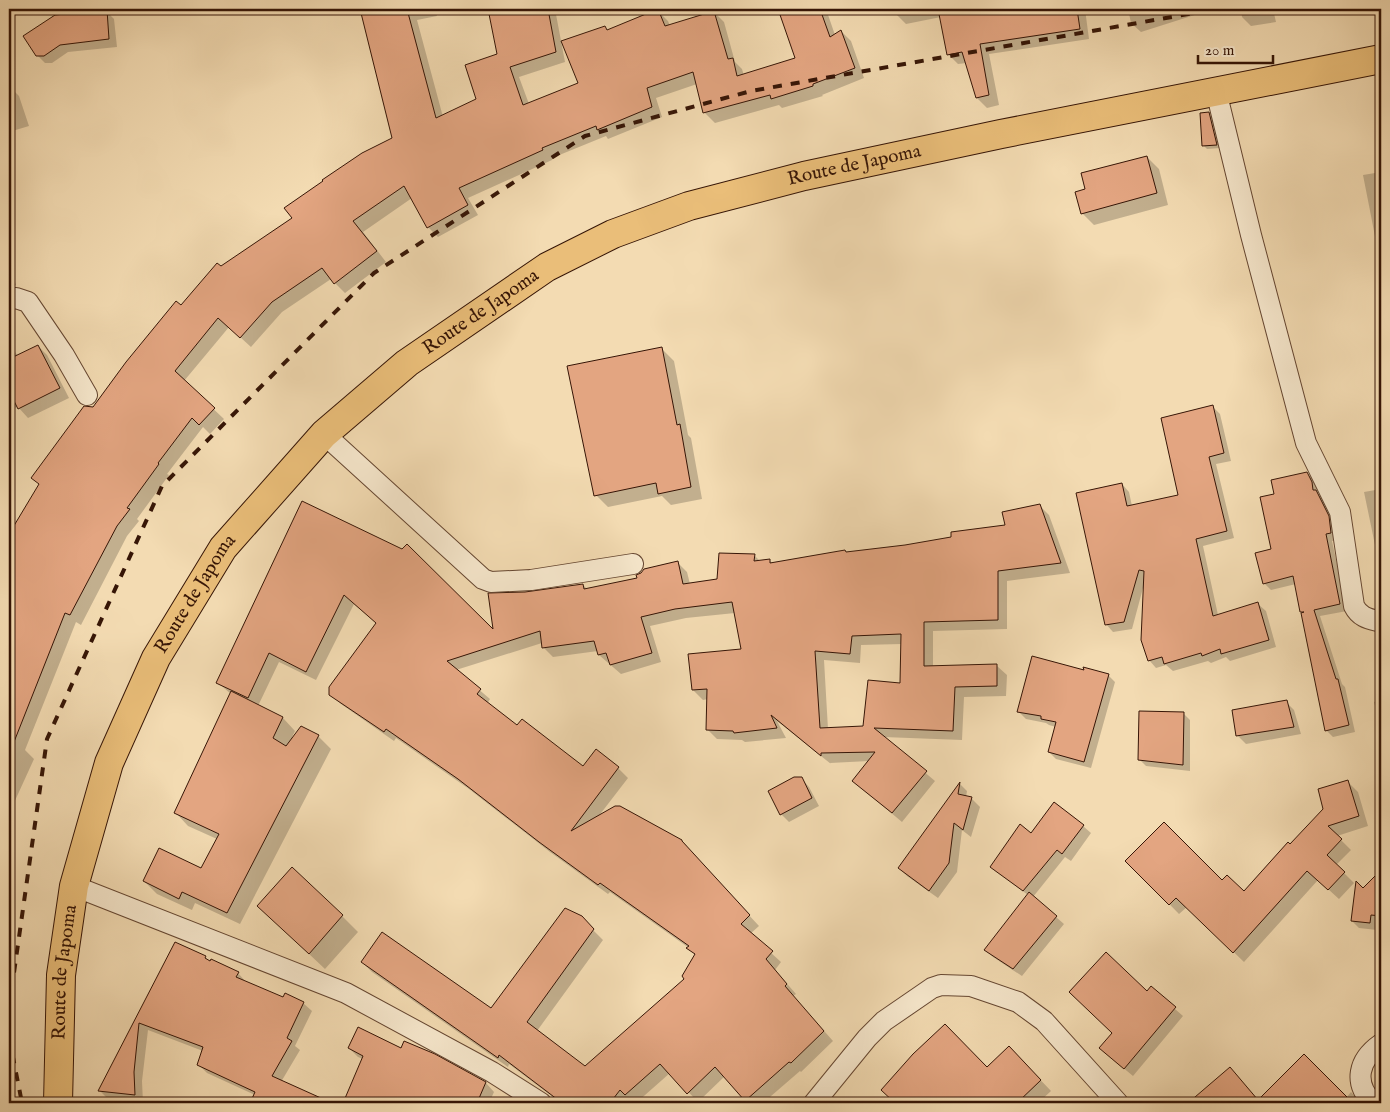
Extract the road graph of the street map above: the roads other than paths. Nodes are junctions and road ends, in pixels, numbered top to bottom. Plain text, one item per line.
1 (1381, 60) edge
2 (1216, 91) junction
3 (9, 299) edge
4 (87, 395) dead end
5 (324, 434) junction
6 (633, 564) dead end
7 (1381, 622) edge
8 (74, 886) junction
9 (1381, 1044) edge
10 (58, 1103) edge
11 (541, 1103) edge
12 (814, 1103) edge
13 (1118, 1103) edge
14 (1373, 1103) edge

1 - 2 main road, Route de Japoma
2 - 5 main road, Route de Japoma
2 - 7 street
3 - 4 street
5 - 6 street
5 - 8 main road, Route de Japoma
8 - 10 main road, Route de Japoma
8 - 11 street
9 - 14 street
12 - 13 street

